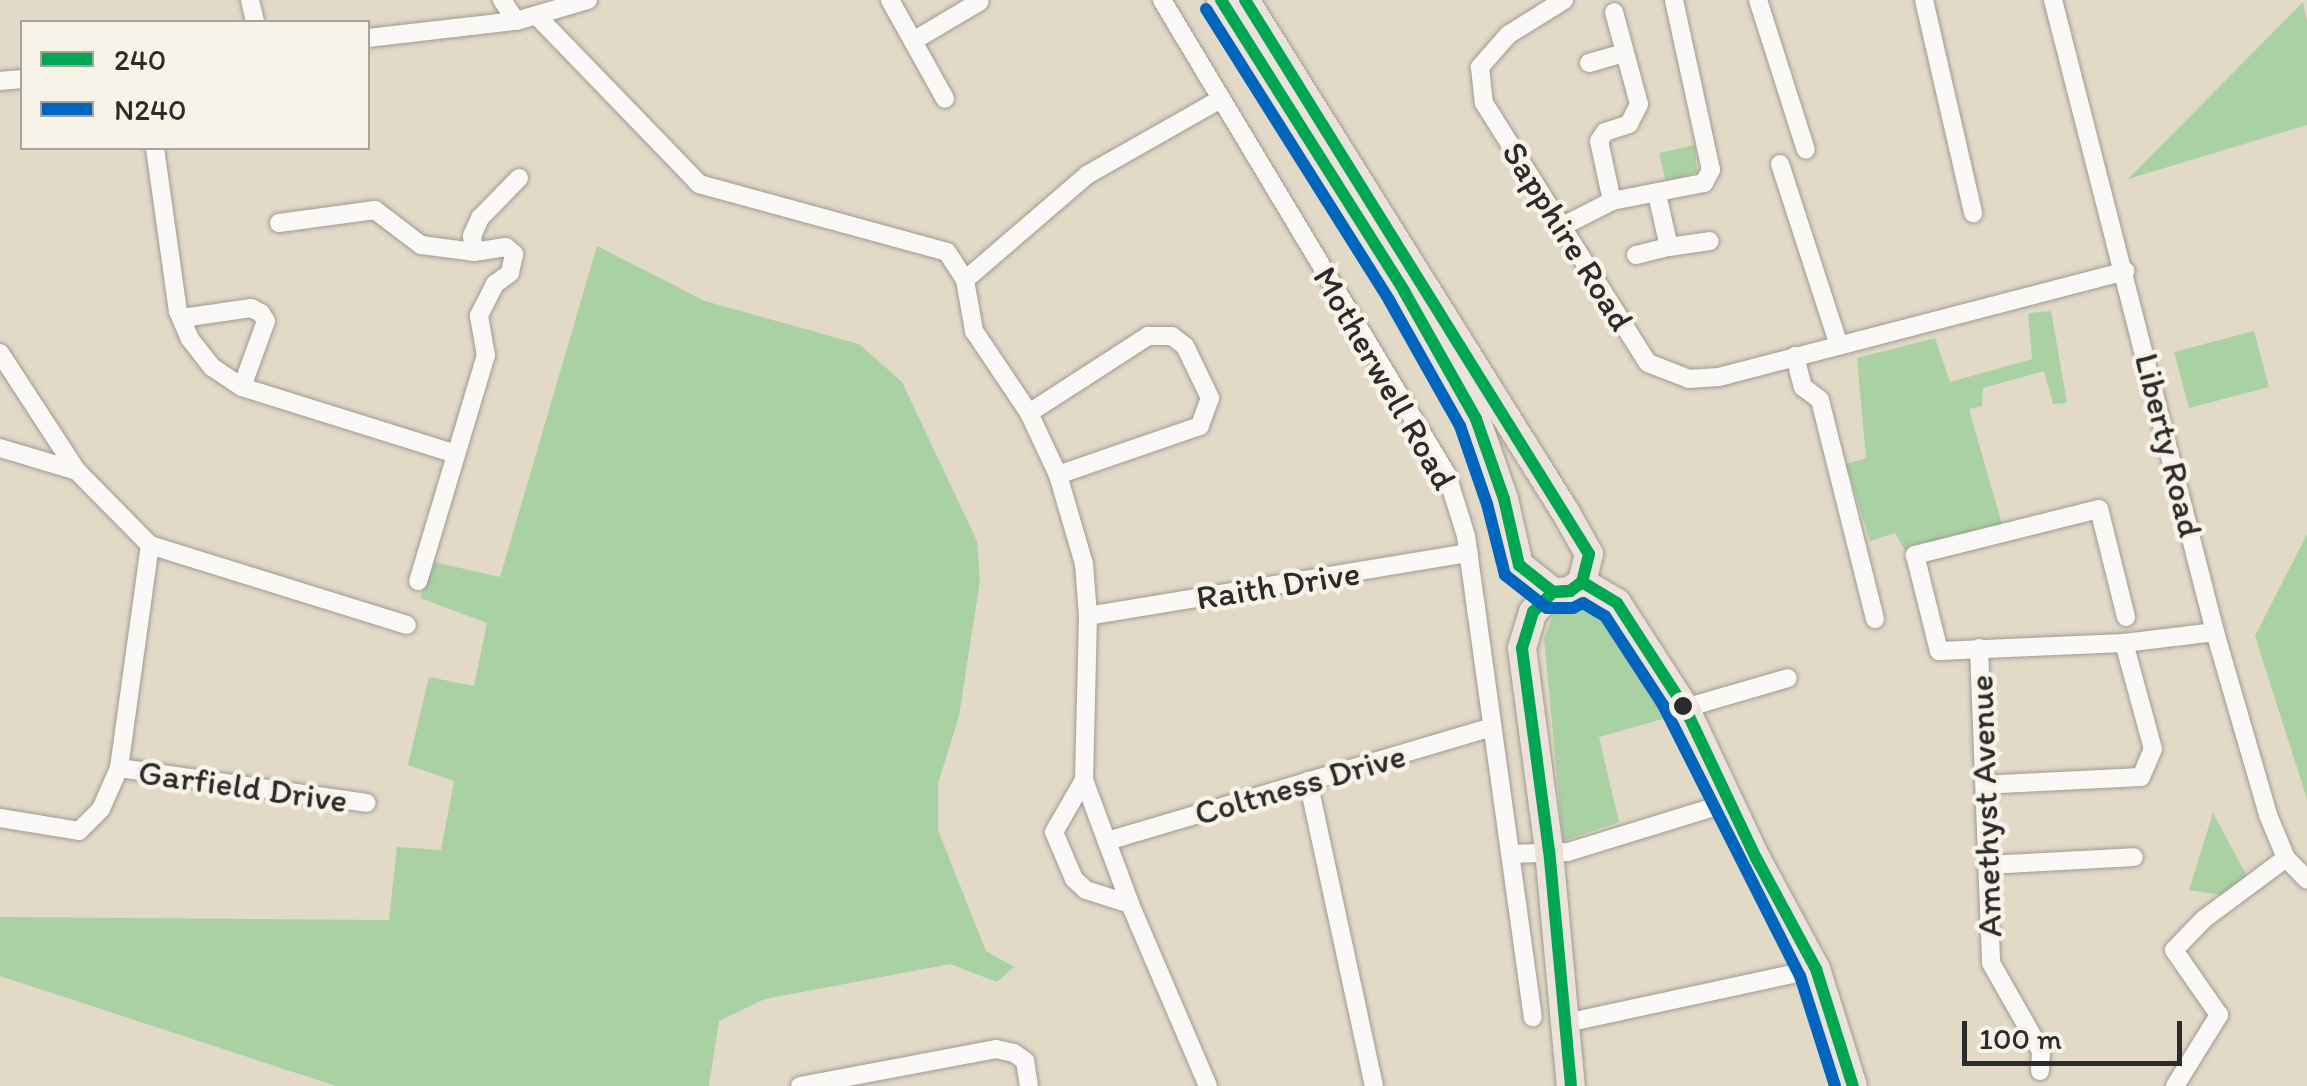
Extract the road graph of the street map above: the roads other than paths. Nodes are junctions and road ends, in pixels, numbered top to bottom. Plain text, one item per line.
1 (502, 0) edge
2 (588, 0) edge
3 (890, 0) edge
4 (1162, 0) edge
5 (1564, 0) edge
6 (1674, 0) edge
7 (1758, 0) edge
8 (1924, 0) edge
9 (1242, 1) edge
10 (2056, 1) edge
11 (979, 2) edge
12 (1614, 12) dead end
13 (537, 16) junction
14 (516, 20) junction
15 (370, 38) edge
16 (913, 41) junction
17 (1625, 54) junction
18 (1589, 63) dead end
19 (1221, 98) junction
20 (945, 99) dead end
21 (155, 150) edge
22 (1806, 150) dead end
23 (1780, 164) dead end
24 (520, 178) dead end
25 (1657, 194) junction
26 (1612, 202) junction
27 (1973, 213) dead end
28 (279, 222) dead end
29 (1562, 227) junction
30 (1710, 241) dead end
31 (1669, 247) junction
32 (474, 252) junction
33 (1636, 255) dead end
34 (2126, 271) junction
35 (965, 280) junction
36 (182, 318) junction
37 (1839, 346) junction
38 (0, 353) edge
39 (1795, 356) junction
40 (242, 388) junction
41 (1029, 413) junction
42 (0, 448) edge
43 (456, 454) junction
44 (77, 471) junction
45 (1058, 475) junction
46 (1548, 483) junction
47 (1504, 499) junction
48 (150, 544) junction
49 (1468, 553) junction
50 (418, 580) dead end
51 (1582, 582) junction
52 (1553, 592) junction
53 (1088, 616) junction
54 (2126, 616) dead end
55 (1875, 618) dead end
56 (407, 626) dead end
57 (2215, 632) junction
58 (2124, 643) junction
59 (1979, 648) junction
60 (1788, 678) dead end
61 (1685, 708) junction
62 (1493, 727) junction
63 (119, 768) junction
64 (1084, 780) junction
65 (1308, 781) junction
66 (2000, 784) dead end
67 (1731, 802) junction
68 (367, 803) dead end
69 (0, 818) edge
70 (1106, 841) junction
71 (1548, 852) junction
72 (1510, 854) junction
73 (2134, 857) dead end
74 (2286, 858) junction
75 (1988, 865) junction
76 (2307, 880) edge
77 (1130, 904) junction
78 (1816, 970) junction
79 (1533, 1017) dead end
80 (1566, 1023) junction
81 (2040, 1072) dead end
82 (800, 1086) edge
83 (1029, 1086) edge
84 (1208, 1086) edge
85 (1374, 1086) edge
86 (1570, 1086) edge
87 (1853, 1086) edge
88 (2175, 1086) edge

1 - 14 street
2 - 13 street
3 - 16 street
4 - 19 street, Motherwell Road
5 - 29 street, Sapphire Road
6 - 25 street
7 - 22 street
8 - 27 street
9 - 46 main road, Motherwell Road
9 - 47 main road, Motherwell Road
10 - 34 street, Liberty Road
11 - 16 street
12 - 17 street
13 - 14 street
13 - 35 street
14 - 15 street
16 - 20 street
17 - 18 street
17 - 26 street
19 - 35 street
19 - 49 street, Motherwell Road
21 - 36 street
23 - 37 street
24 - 32 street
25 - 26 street
25 - 31 street
26 - 29 street
28 - 32 street
29 - 39 street, Sapphire Road
30 - 31 street
31 - 33 street
32 - 43 street
34 - 37 street, Sapphire Road
34 - 57 street, Liberty Road
35 - 41 street
36 - 40 street
36 - 40 street
37 - 39 street, Sapphire Road
38 - 44 street
39 - 55 street
40 - 43 street
41 - 45 street
41 - 45 street
42 - 44 street
43 - 50 street
44 - 48 street
45 - 53 street
46 - 47 main road, Motherwell Road
46 - 51 main road, Motherwell Road
47 - 52 main road, Motherwell Road
48 - 56 street
48 - 63 street
49 - 53 street, Raith Drive
49 - 62 street, Motherwell Road
51 - 52 main road
51 - 61 main road
52 - 71 main road
53 - 64 street
54 - 59 street
57 - 58 street
57 - 74 street, Liberty Road
58 - 59 street
58 - 66 street
59 - 75 street, Amethyst Avenue
60 - 61 street
61 - 67 main road
62 - 65 street, Coltness Drive
62 - 72 street, Motherwell Road
63 - 68 street, Garfield Drive
63 - 69 street
64 - 70 street
64 - 77 street
65 - 70 street, Coltness Drive
65 - 85 street
67 - 71 street
67 - 78 main road
70 - 77 street
71 - 72 street
71 - 80 main road
72 - 79 street, Motherwell Road
73 - 75 street
74 - 76 street, Liberty Road
74 - 88 street
75 - 81 street, Amethyst Avenue
77 - 84 street
78 - 80 street
78 - 87 main road
80 - 86 main road
82 - 83 street

